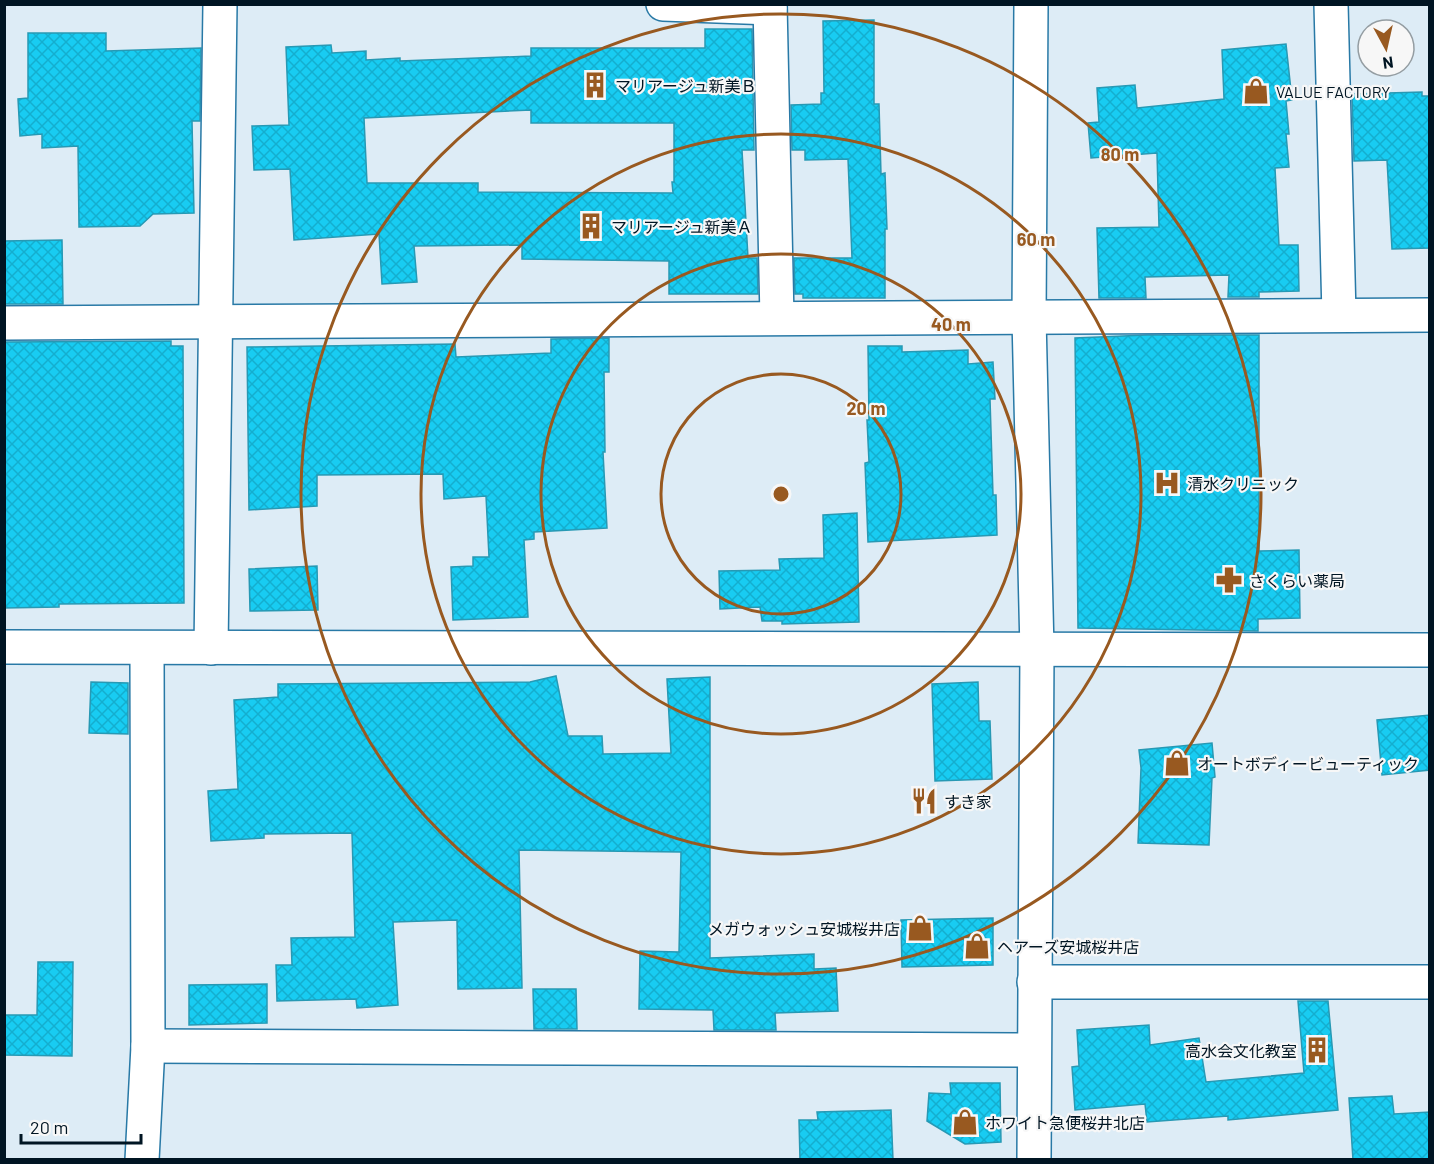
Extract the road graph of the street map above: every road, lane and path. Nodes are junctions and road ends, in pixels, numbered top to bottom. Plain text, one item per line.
1 (220, 4) edge
2 (663, 4) edge
3 (1031, 4) edge
4 (1331, 4) edge
5 (770, 6) edge
6 (1339, 315) junction
7 (1430, 315) edge
8 (777, 318) junction
9 (1029, 318) junction
10 (4, 323) edge
11 (216, 323) junction
12 (4, 647) edge
13 (147, 648) junction
14 (211, 648) junction
15 (1037, 650) junction
16 (1430, 650) edge
17 (1034, 982) junction
18 (1430, 982) edge
19 (148, 1046) junction
20 (1034, 1050) junction
21 (142, 1160) edge
22 (1034, 1160) edge

1 - 11 street
2 - 5 street
3 - 9 street
4 - 6 street
5 - 8 street
6 - 7 street
6 - 9 street
8 - 9 street
8 - 11 street
9 - 15 street
10 - 11 street
11 - 14 street
12 - 13 street
13 - 14 street
13 - 19 street
14 - 15 street
15 - 16 street
15 - 17 street
17 - 18 street
17 - 20 street
19 - 20 street
19 - 21 street
20 - 22 street

